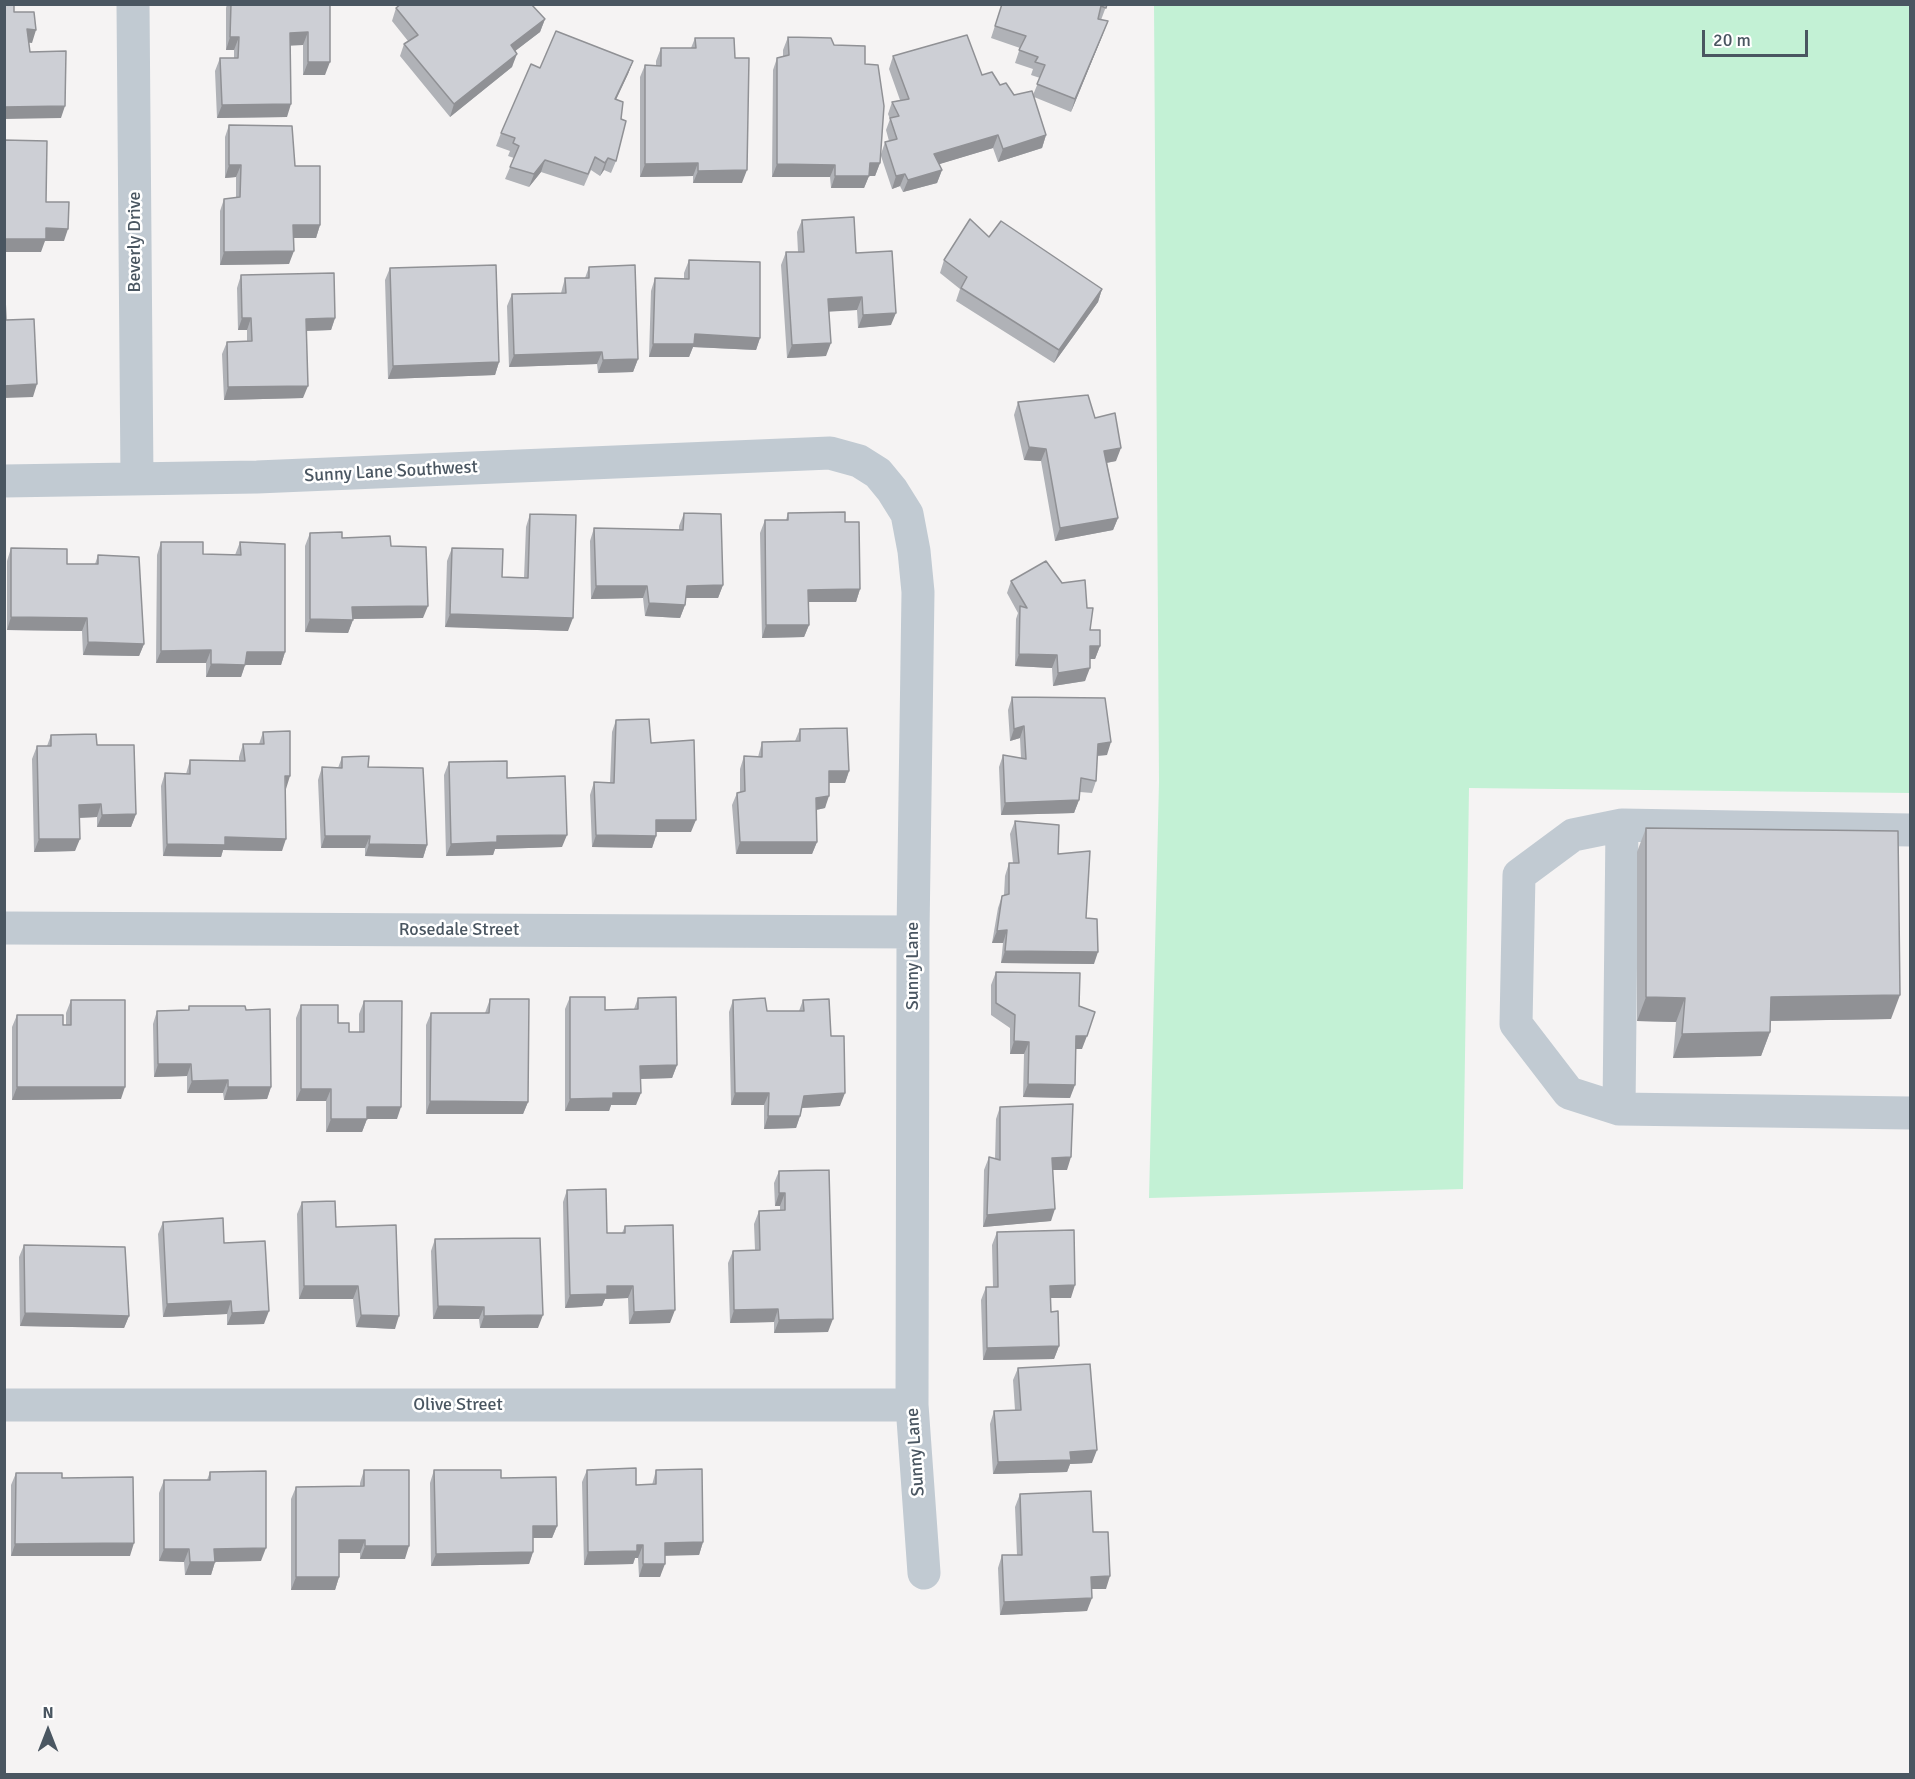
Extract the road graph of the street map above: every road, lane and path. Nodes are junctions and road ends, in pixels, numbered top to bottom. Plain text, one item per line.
1 (133, 4) edge
2 (778, 454) joint
3 (136, 479) junction
4 (4, 481) edge
5 (1622, 825) junction
6 (1911, 830) edge
7 (4, 928) edge
8 (913, 932) junction
9 (1619, 1109) junction
10 (1911, 1113) edge
11 (4, 1405) edge
12 (912, 1405) junction
13 (924, 1573) dead end

1 - 3 street, Beverly Drive
2 - 3 street, Sunny Lane Southwest
2 - 8 street, Sunny Lane
3 - 4 street, Sunny Lane Southwest
5 - 6 street
5 - 9 street
5 - 9 street
7 - 8 street, Rosedale Street
8 - 12 street, Sunny Lane
9 - 10 street
11 - 12 street, Olive Street
12 - 13 street, Sunny Lane

